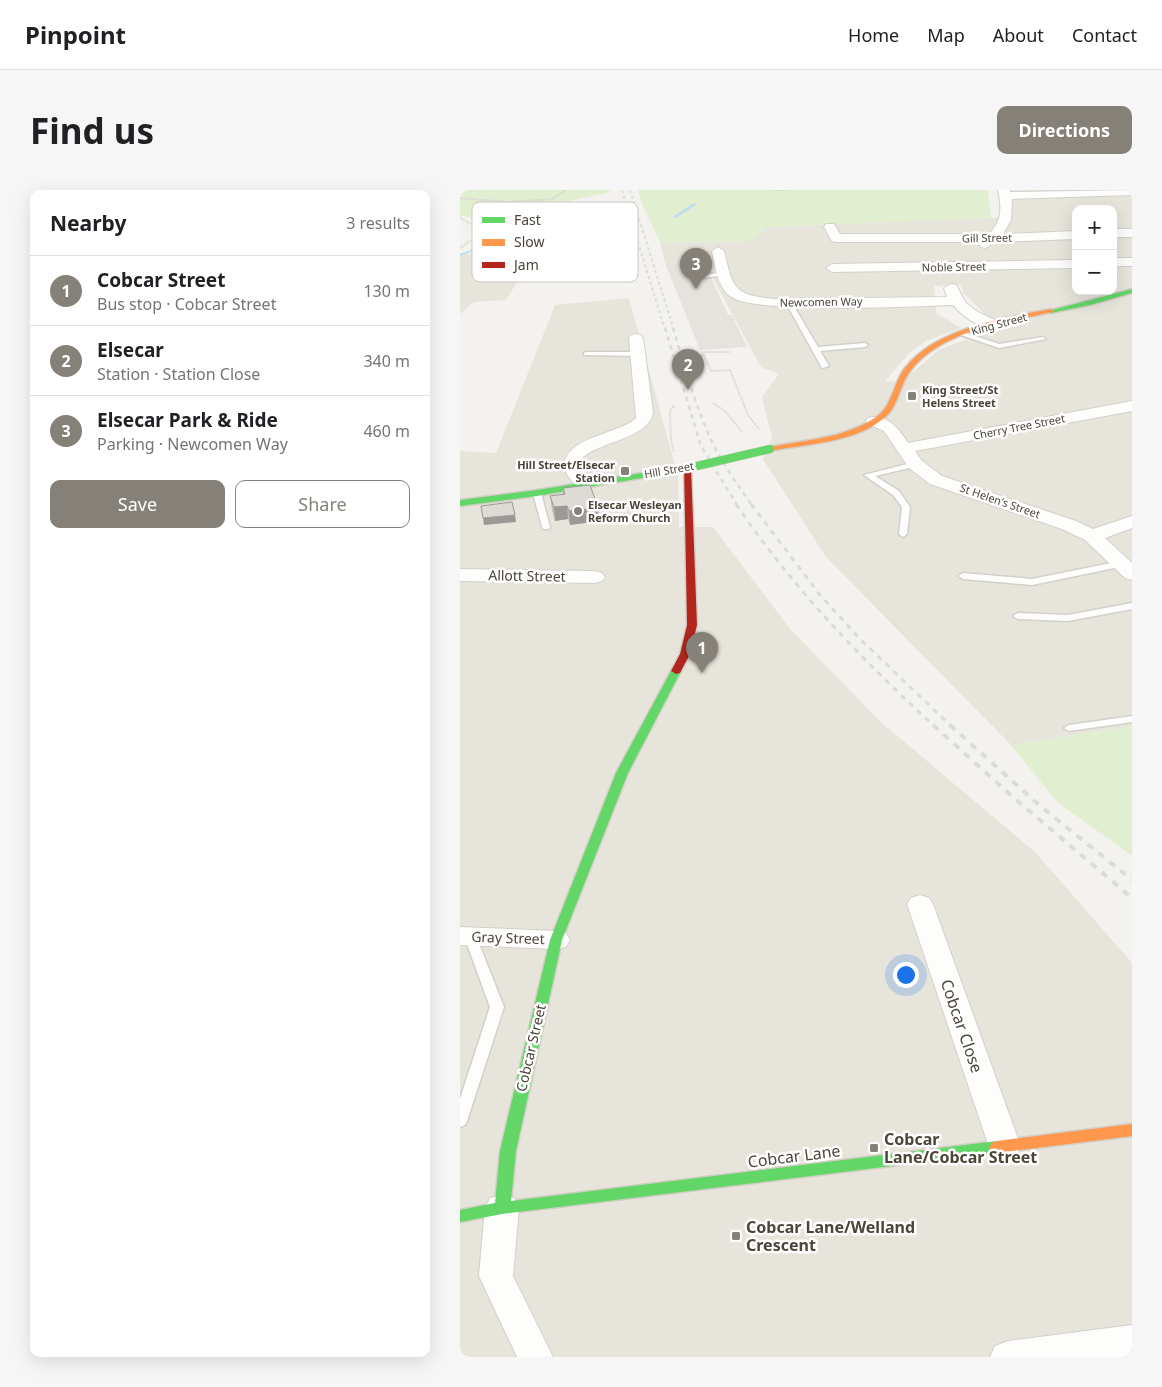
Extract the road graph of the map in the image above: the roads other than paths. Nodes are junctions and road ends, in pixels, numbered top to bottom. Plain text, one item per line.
1 (1132, 192) edge
2 (1005, 193) edge
3 (830, 227) dead end
4 (1132, 233) edge
5 (1117, 234) edge
6 (1072, 235) edge
7 (993, 238) junction
8 (718, 251) dead end
9 (1117, 262) edge
10 (1132, 262) edge
11 (1072, 264) edge
12 (958, 267) junction
13 (832, 268) dead end
14 (723, 274) junction
15 (697, 277) dead end
16 (1132, 290) edge
17 (957, 301) junction
18 (789, 303) junction
19 (992, 324) junction
20 (963, 334) junction
21 (1043, 339) dead end
22 (864, 345) dead end
23 (637, 346) joint
24 (817, 349) junction
25 (586, 354) dead end
26 (825, 366) dead end
27 (1132, 406) edge
28 (874, 421) junction
29 (906, 448) junction
30 (915, 464) junction
31 (692, 467) junction
32 (584, 485) junction
33 (537, 493) junction
34 (460, 503) edge
35 (1132, 522) edge
36 (546, 527) dead end
37 (903, 534) dead end
38 (1092, 536) junction
39 (1127, 569) edge
40 (460, 575) edge
41 (963, 576) dead end
42 (595, 577) dead end
43 (1132, 606) edge
44 (1018, 616) dead end
45 (1132, 720) edge
46 (1069, 728) dead end
47 (920, 904) dead end
48 (465, 936) edge
49 (556, 940) junction
50 (460, 1121) edge
51 (1132, 1130) edge
52 (1005, 1147) junction
53 (502, 1208) junction
54 (460, 1216) edge
55 (1132, 1341) edge
56 (536, 1357) edge
57 (1008, 1357) edge

1 - 2 street
2 - 7 street
3 - 7 street, Gill Street
4 - 5 street
6 - 7 street, Gill Street
7 - 12 street
8 - 14 street, Newcomen Way
9 - 10 street
11 - 12 street, Noble Street
12 - 13 street, Noble Street
12 - 17 street
14 - 15 lane
14 - 18 street, Newcomen Way
16 - 19 street, King Street
17 - 18 street, Newcomen Way
17 - 19 street
18 - 24 lane
19 - 20 street, King Street
20 - 21 lane
20 - 28 street, King Street
22 - 24 lane
23 - 25 lane
23 - 32 street
24 - 26 lane
27 - 29 street, Cherry Tree Street
28 - 29 street, St Helen's Street
28 - 31 street, Hill Street, bridge
29 - 30 street, St Helen's Street
30 - 37 lane
30 - 38 street, St Helen's Street
31 - 32 street, Hill Street
31 - 49 street, Cobcar Street
32 - 33 street, Hill Street
33 - 34 street, Hill Street
33 - 36 lane
35 - 38 street
38 - 39 street, St Helen's Street
39 - 41 lane
40 - 42 street, Allott Street
43 - 44 lane
45 - 46 lane
47 - 52 street, Cobcar Close
48 - 49 street, Gray Street
48 - 50 lane
49 - 53 street, Cobcar Street
51 - 52 street, Cobcar Lane
52 - 53 street, Cobcar Lane
53 - 54 street, Cobcar Lane
53 - 56 street
55 - 57 street

